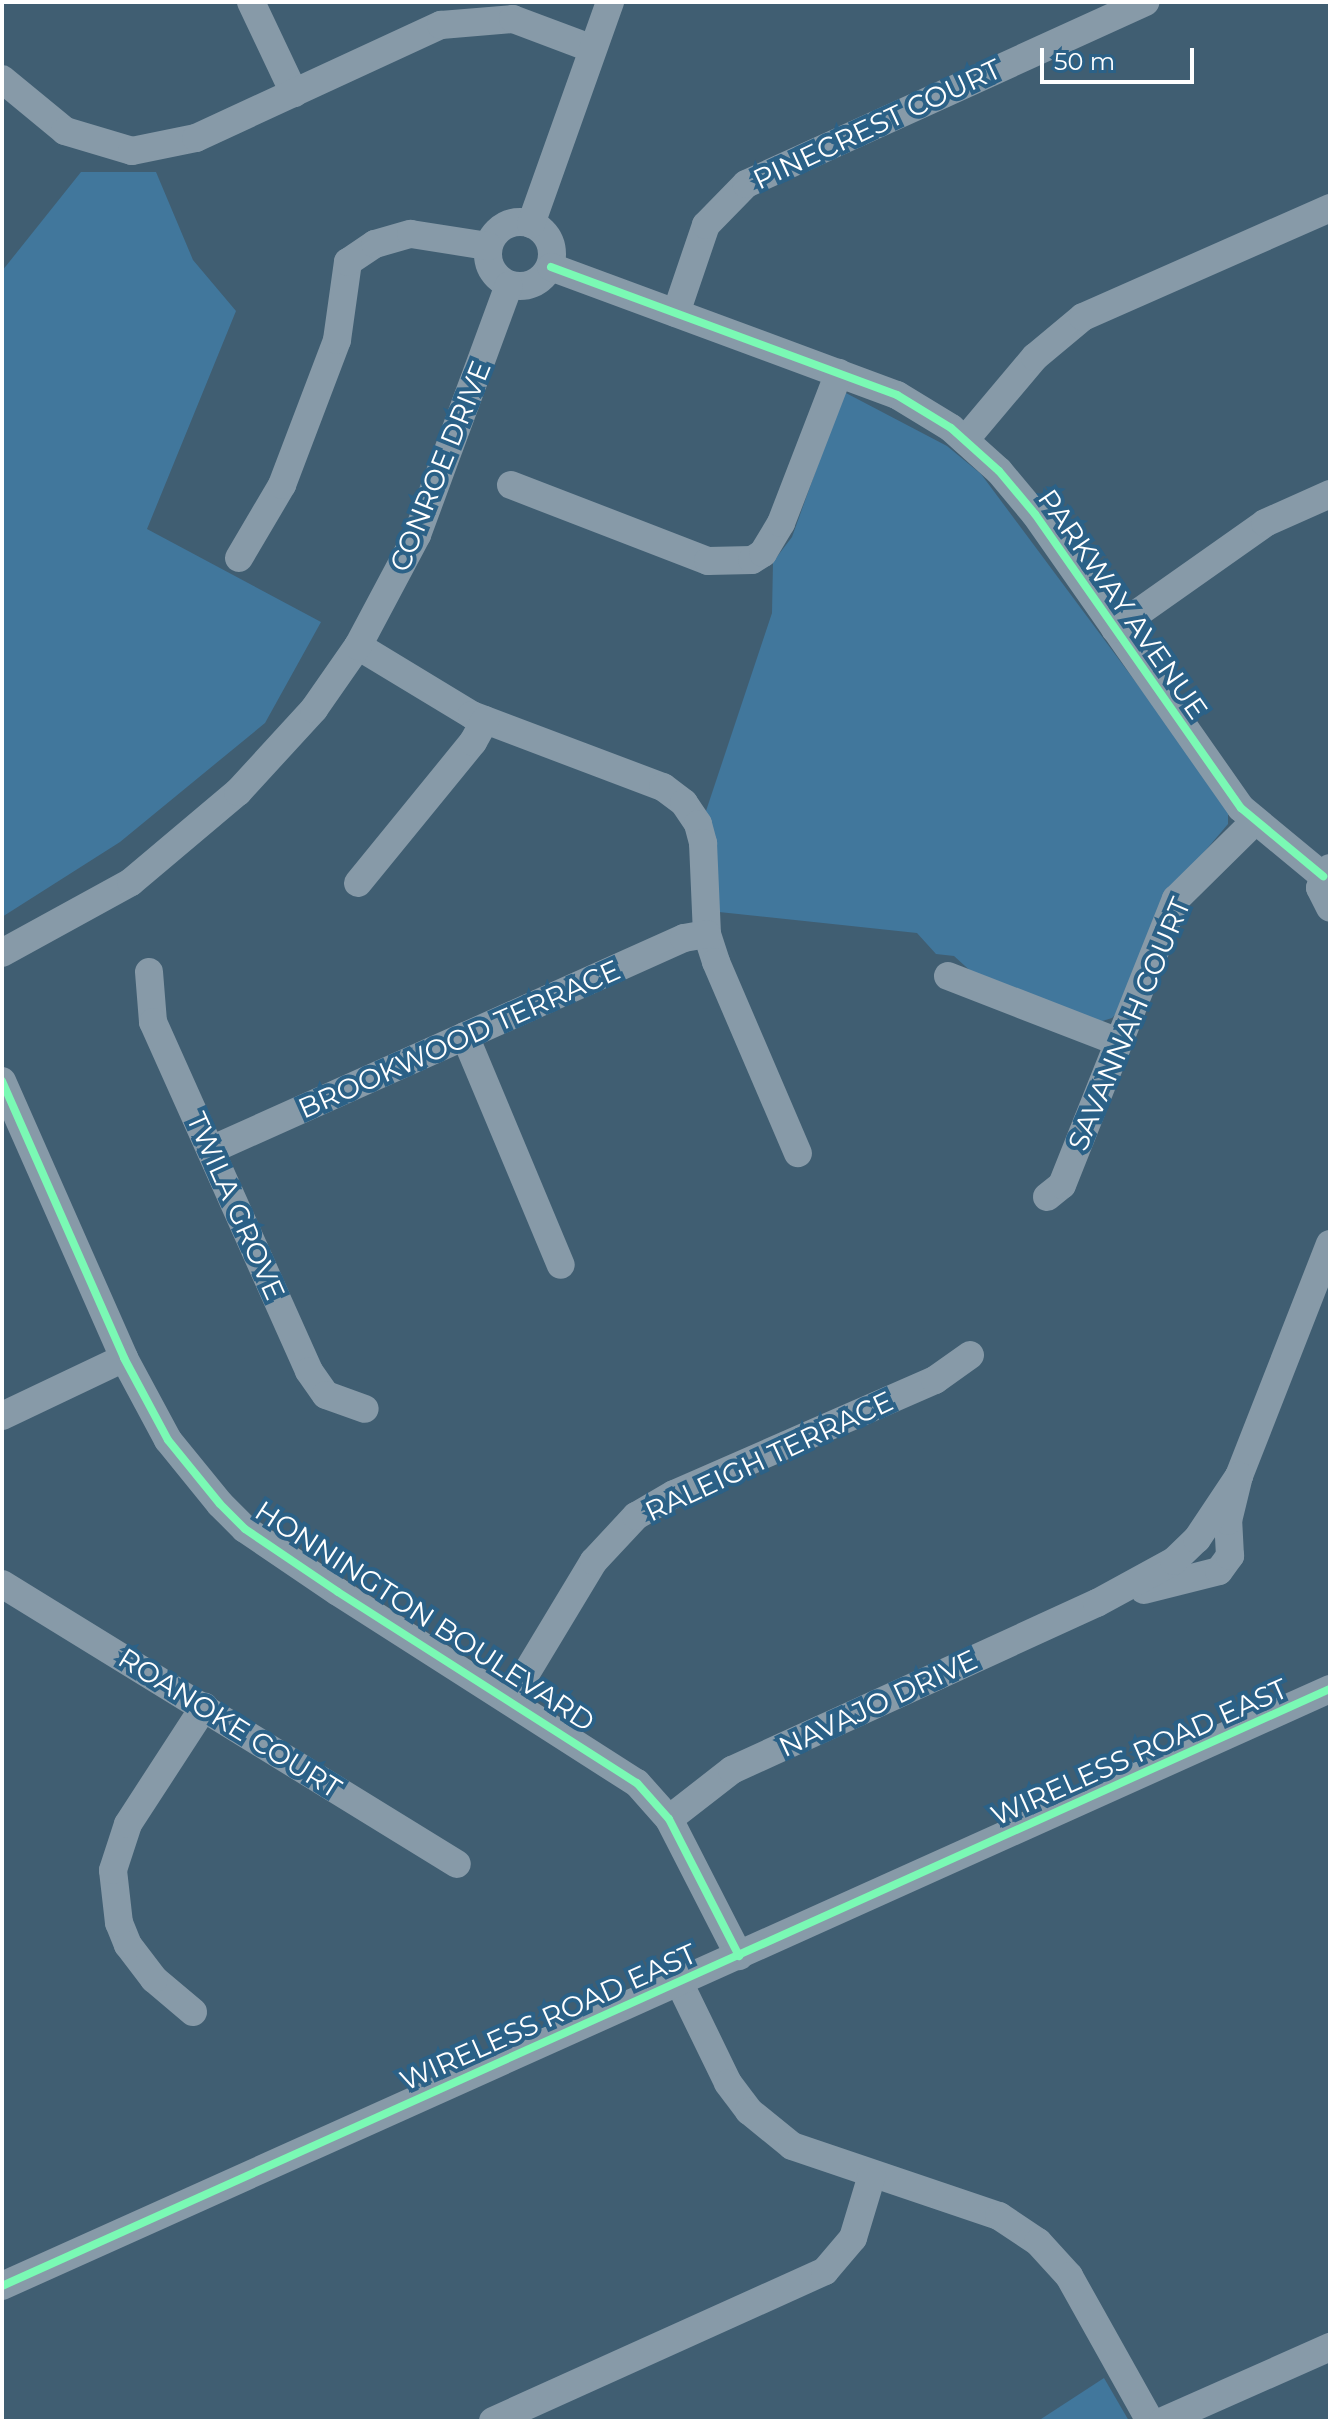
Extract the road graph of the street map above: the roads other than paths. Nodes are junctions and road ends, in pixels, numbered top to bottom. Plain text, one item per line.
1 (251, 2) edge
2 (610, 2) edge
3 (1145, 2) edge
4 (593, 49) junction
5 (2, 79) edge
6 (294, 93) junction
7 (1330, 208) edge
8 (531, 224) junction
9 (488, 246) junction
10 (551, 267) junction
11 (509, 285) junction
12 (676, 313) junction
13 (839, 373) junction
14 (965, 440) junction
15 (511, 485) dead end
16 (1330, 494) edge
17 (239, 558) dead end
18 (1115, 629) junction
19 (358, 646) junction
20 (485, 720) junction
21 (1254, 822) junction
22 (1327, 872) edge
23 (358, 883) dead end
24 (1330, 908) edge
25 (707, 934) junction
26 (2, 953) edge
27 (149, 972) dead end
28 (948, 976) dead end
29 (465, 1036) junction
30 (1118, 1042) junction
31 (2, 1081) edge
32 (213, 1149) junction
33 (798, 1153) dead end
34 (1047, 1197) dead end
35 (1330, 1244) edge
36 (561, 1265) dead end
37 (970, 1355) dead end
38 (124, 1358) junction
39 (365, 1409) dead end
40 (2, 1416) edge
41 (1239, 1476) junction
42 (2, 1584) edge
43 (1097, 1603) junction
44 (1330, 1689) edge
45 (510, 1700) junction
46 (204, 1707) junction
47 (669, 1819) junction
48 (457, 1864) dead end
49 (739, 1956) junction
50 (679, 1982) junction
51 (193, 2012) dead end
52 (872, 2175) junction
53 (2, 2286) edge
54 (1330, 2347) edge
55 (493, 2421) edge
56 (1150, 2421) edge
57 (1163, 2421) edge

1 - 6 street
2 - 4 street
3 - 12 street, PINECREST COURT
4 - 6 street
4 - 8 street
5 - 6 street
7 - 14 street
8 - 9 street
8 - 10 street
9 - 11 street
9 - 17 street
10 - 11 street
10 - 12 street, PARKWAY AVENUE
11 - 19 street, CONROE DRIVE
12 - 13 street, PARKWAY AVENUE
13 - 14 street, PARKWAY AVENUE
13 - 15 street
14 - 18 street, PARKWAY AVENUE
16 - 18 street
18 - 21 street, PARKWAY AVENUE
19 - 20 street
19 - 26 street, CONROE DRIVE
20 - 23 street
20 - 25 street
21 - 22 street, PARKWAY AVENUE
21 - 30 street, SAVANNAH COURT
22 - 24 street
25 - 29 street, BROOKWOOD TERRACE
25 - 33 street
27 - 32 street, TWILA GROVE
28 - 30 street
29 - 32 street, BROOKWOOD TERRACE
29 - 36 street
30 - 34 street, SAVANNAH COURT
31 - 38 street, HONNINGTON BOULEVARD
32 - 39 street, TWILA GROVE
35 - 41 street, NAVAJO DRIVE
37 - 45 street, RALEIGH TERRACE
38 - 40 street
38 - 45 street, HONNINGTON BOULEVARD
41 - 43 street, NAVAJO DRIVE
41 - 43 street, NAVAJO DRIVE
42 - 46 street, ROANOKE COURT
43 - 47 street, NAVAJO DRIVE
44 - 49 street, WIRELESS ROAD EAST
45 - 47 street, HONNINGTON BOULEVARD
46 - 48 street, ROANOKE COURT
46 - 51 street
47 - 49 street, HONNINGTON BOULEVARD
49 - 50 street, WIRELESS ROAD EAST
50 - 52 street
50 - 53 street, WIRELESS ROAD EAST
52 - 55 street
52 - 56 street
54 - 57 street

